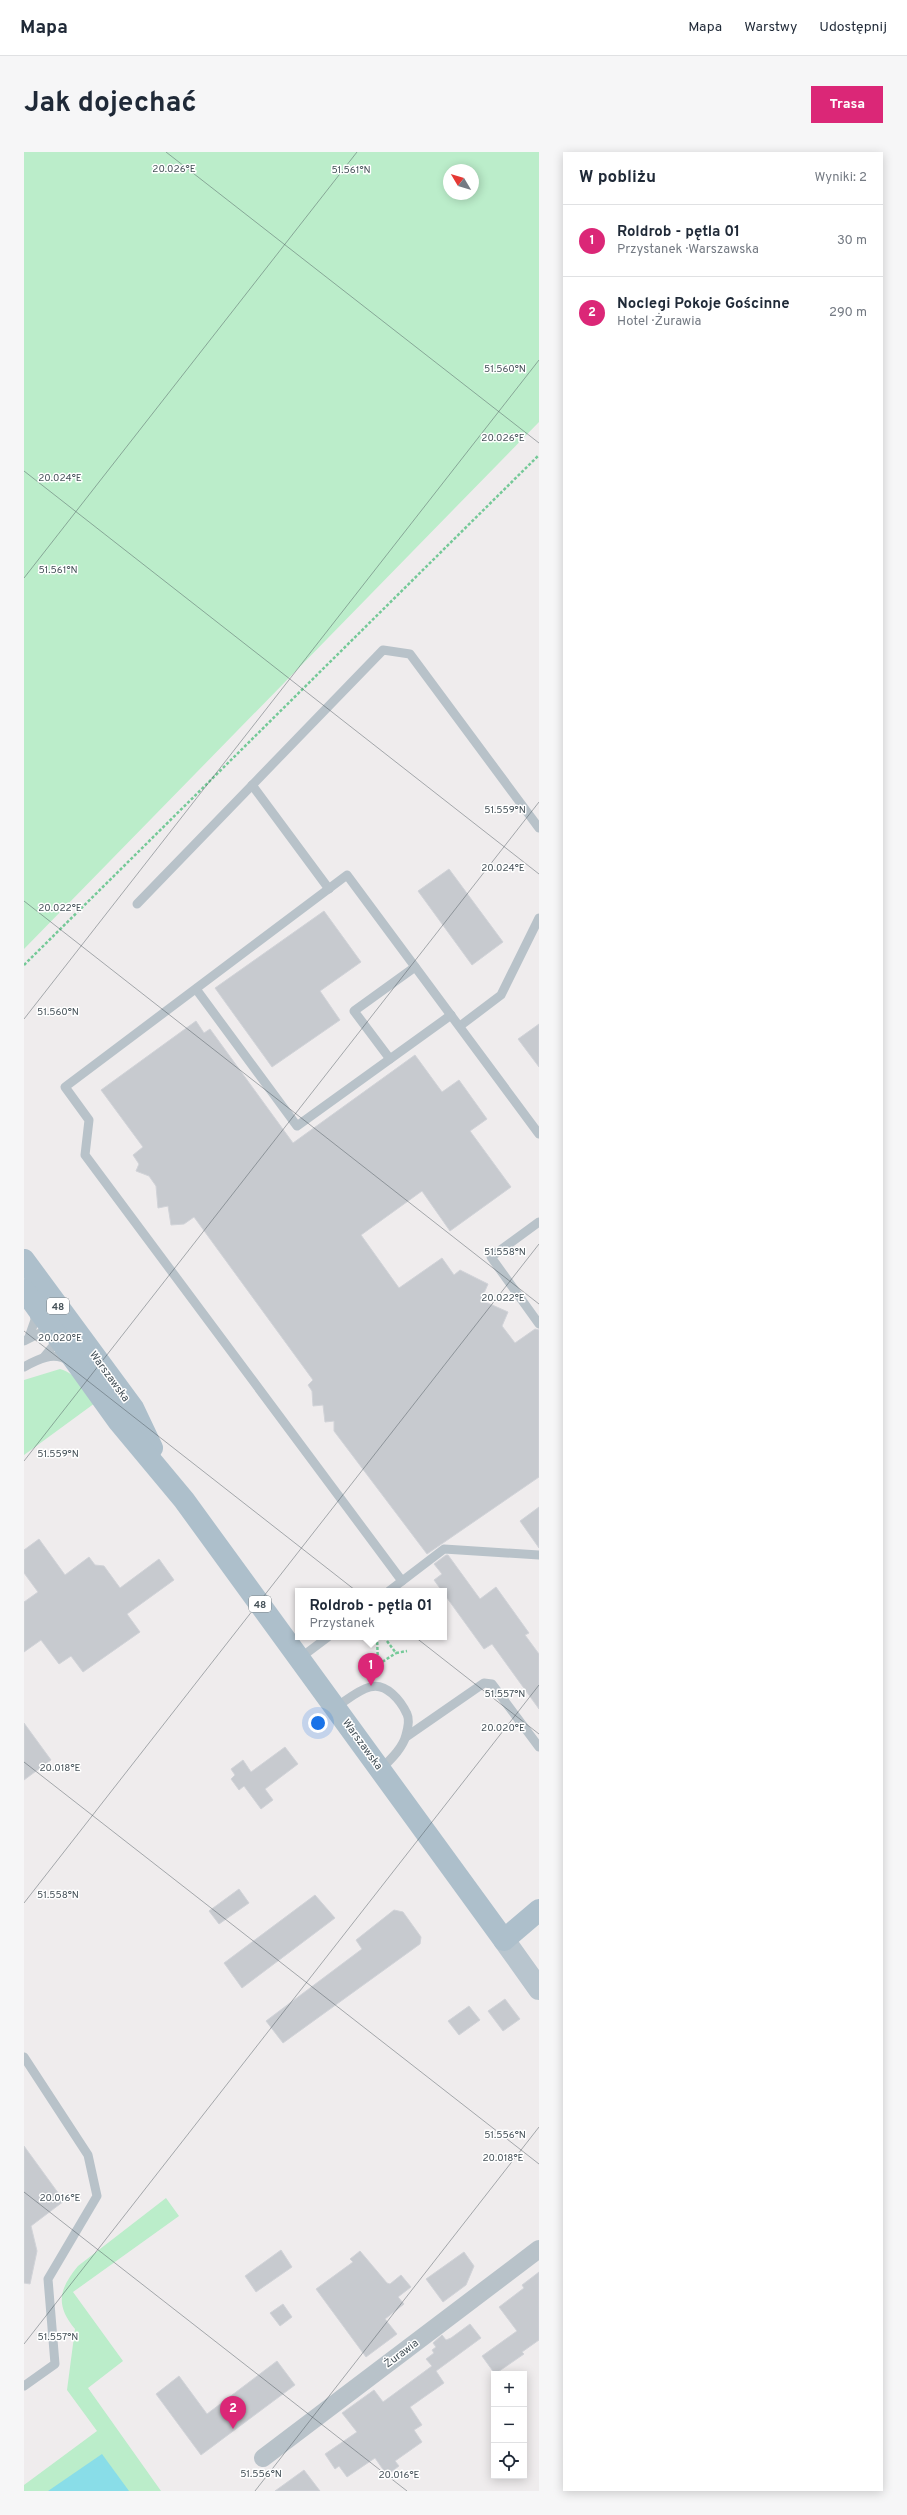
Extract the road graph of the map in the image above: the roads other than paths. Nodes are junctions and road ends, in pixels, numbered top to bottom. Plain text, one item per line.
1 (252, 785) junction
2 (539, 828) edge
3 (329, 889) junction
4 (137, 904) dead end
5 (539, 918) edge
6 (415, 967) junction
7 (196, 988) junction
8 (451, 1015) junction
9 (460, 1026) junction
10 (390, 1059) junction
11 (539, 1134) edge
12 (539, 1222) edge
13 (24, 1260) edge
14 (28, 1294) edge
15 (53, 1298) junction
16 (539, 1324) edge
17 (55, 1333) junction
18 (27, 1339) edge
19 (92, 1352) junction
20 (44, 1357) junction
21 (24, 1367) edge
22 (85, 1373) junction
23 (184, 1500) junction
24 (539, 1555) edge
25 (402, 1581) junction
26 (394, 1588) edge
27 (324, 1640) edge
28 (300, 1658) junction
29 (336, 1707) junction
30 (406, 1737) junction
31 (539, 1747) edge
32 (381, 1769) junction
33 (539, 1910) edge
34 (504, 1940) junction
35 (539, 1989) edge
36 (24, 2057) edge
37 (539, 2249) edge
38 (24, 2386) edge
39 (263, 2458) dead end

1 - 2 lane
1 - 3 lane
1 - 4 lane
3 - 6 lane
3 - 7 lane
5 - 9 lane
6 - 8 lane
6 - 10 lane
7 - 10 lane
7 - 25 lane
8 - 9 lane
8 - 10 lane
9 - 11 lane
12 - 16 lane
13 - 15 main road, Warszawska / 48
14 - 17 main road, Warszawska / 48
14 - 18 lane
15 - 17 lane
15 - 19 main road, Warszawska / 48
17 - 18 lane
17 - 19 lane
17 - 20 lane
17 - 22 main road, Warszawska / 48
19 - 23 main road, Warszawska / 48
20 - 21 lane
20 - 22 lane
22 - 23 main road, Warszawska / 48
23 - 28 main road, Warszawska / 48
24 - 25 lane
25 - 26 lane
27 - 28 lane
28 - 29 main road, Warszawska / 48
29 - 30 lane
29 - 32 main road, Warszawska / 48
30 - 31 lane
30 - 32 lane
32 - 34 main road, Warszawska / 48
33 - 34 main road
34 - 35 main road, Warszawska
36 - 38 lane
37 - 39 street, Żurawia

